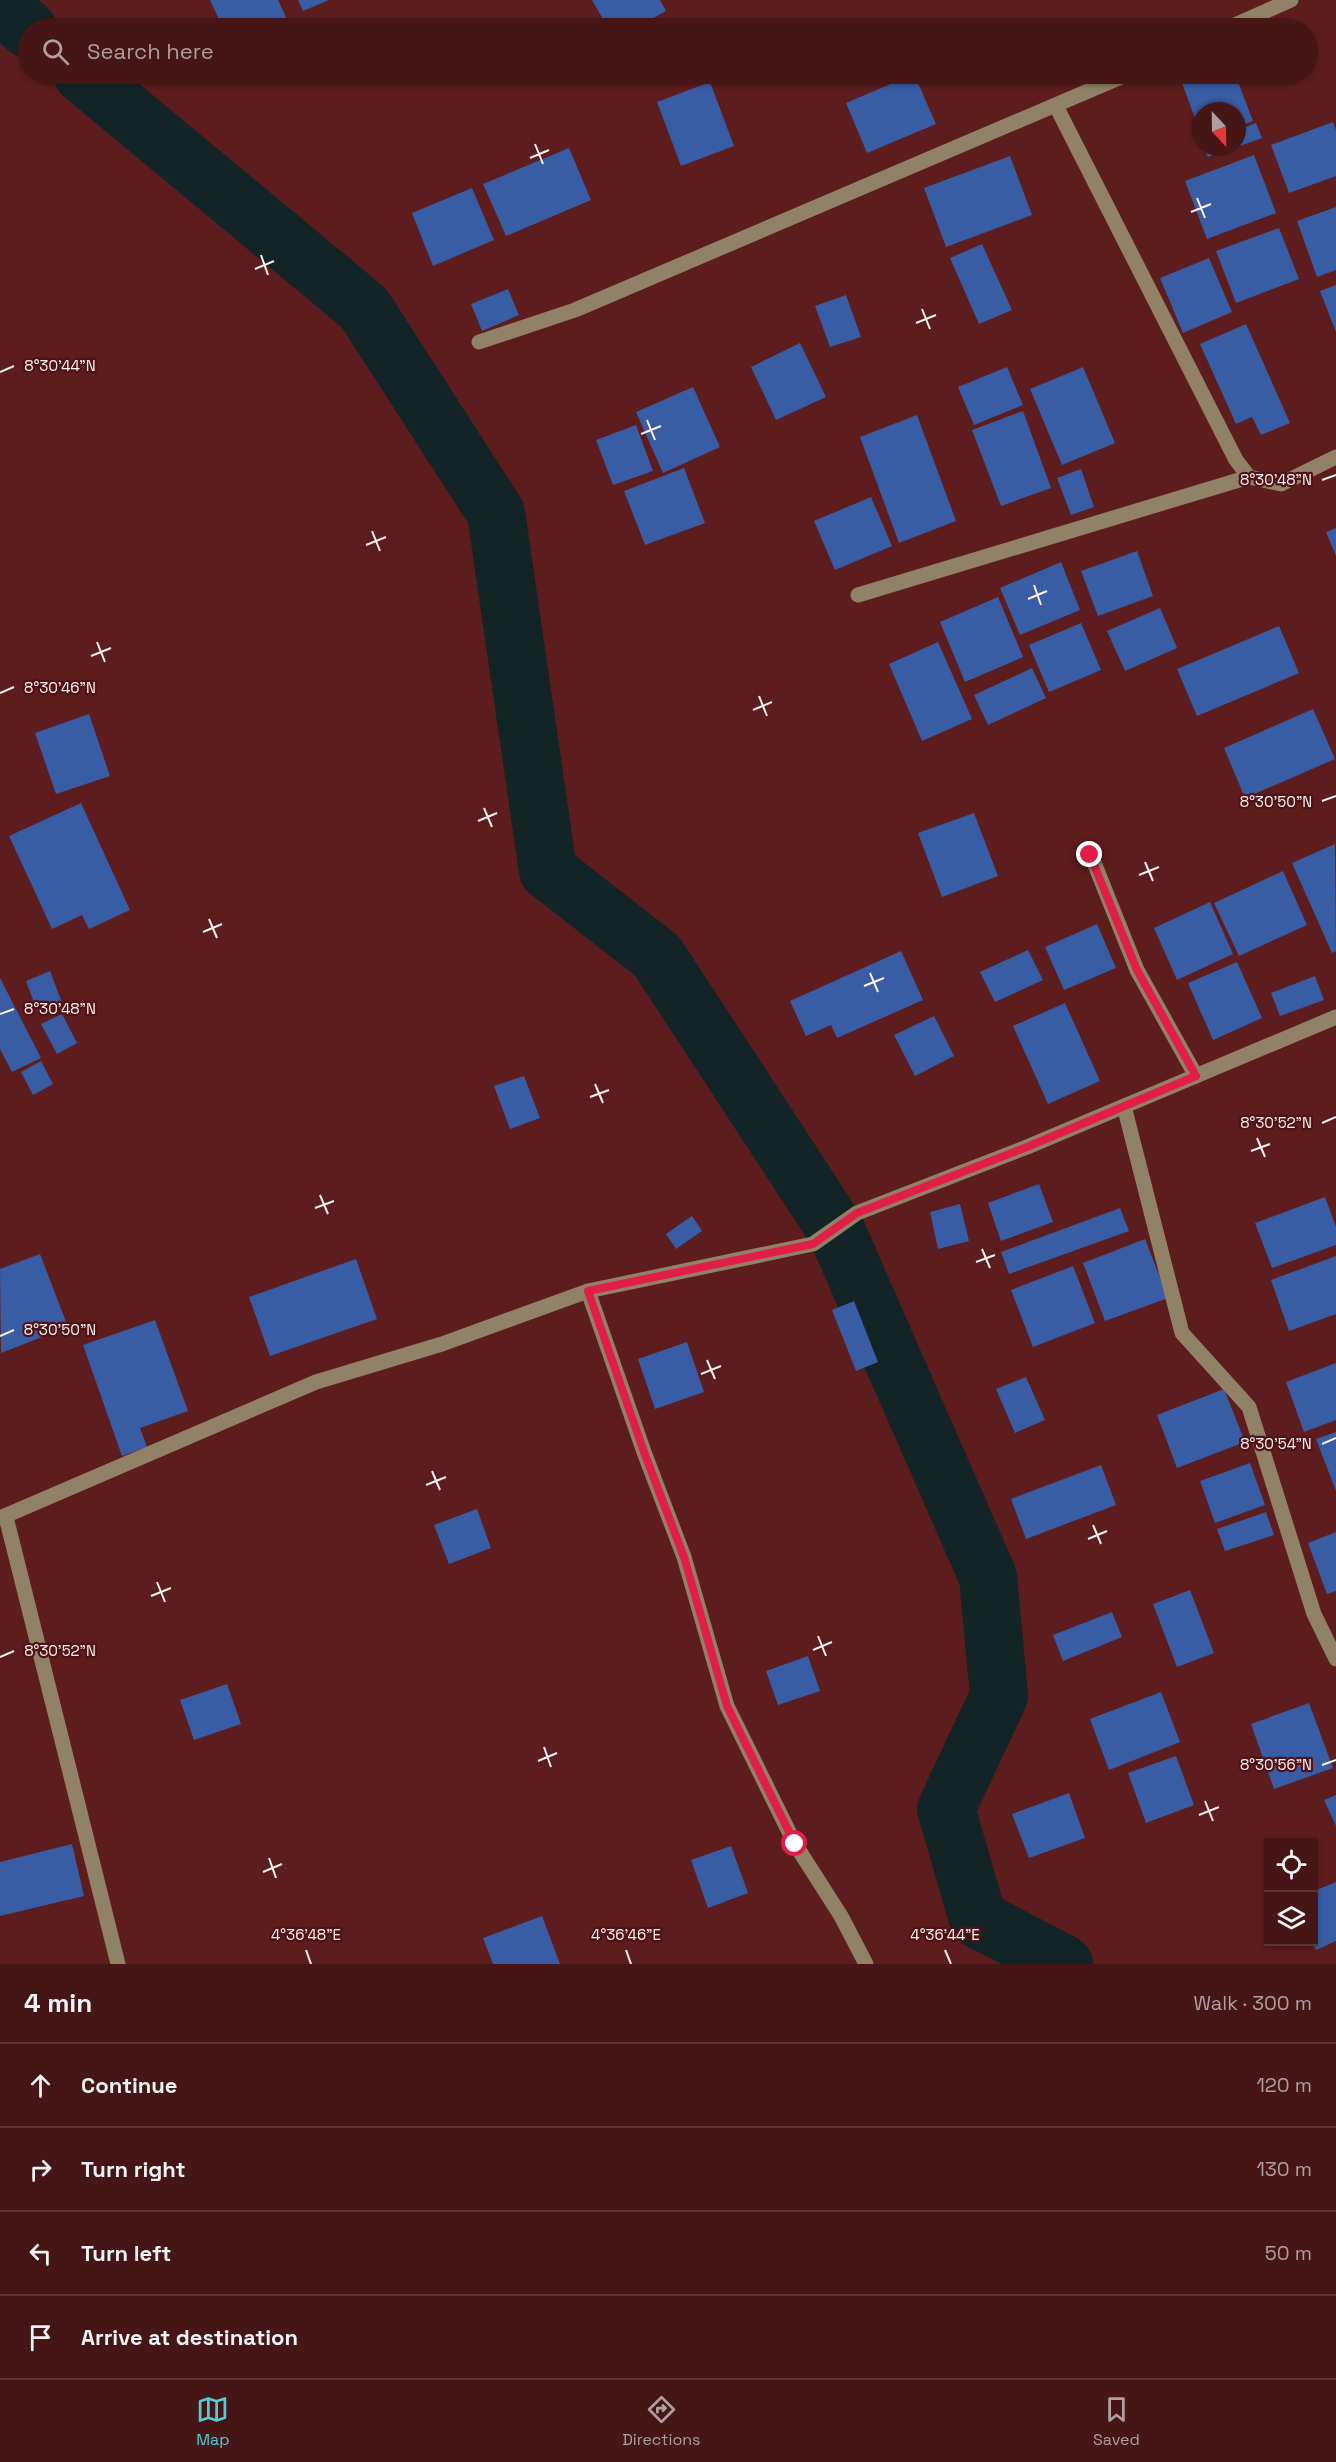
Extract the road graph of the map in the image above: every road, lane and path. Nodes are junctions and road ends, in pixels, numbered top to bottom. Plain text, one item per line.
1 (1291, 0) edge
2 (1250, 18) edge
3 (1106, 84) edge
4 (1056, 106) junction
5 (479, 342) dead end
6 (1336, 457) edge
7 (1249, 477) junction
8 (858, 595) dead end
9 (1090, 855) dead end
10 (1336, 1017) edge
11 (1196, 1076) junction
12 (1124, 1106) junction
13 (588, 1291) junction
14 (3, 1518) edge
15 (1336, 1659) edge
16 (118, 1964) edge
17 (866, 1964) edge

1 - 2 street
3 - 4 street
4 - 5 street
4 - 7 street
6 - 7 street
7 - 8 street
9 - 11 street
10 - 11 street
11 - 12 street
12 - 13 street
12 - 15 street
13 - 14 street
13 - 17 street
14 - 16 street

